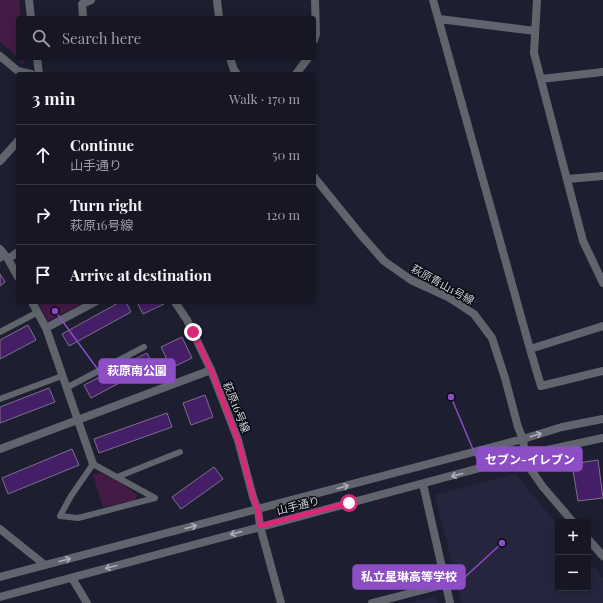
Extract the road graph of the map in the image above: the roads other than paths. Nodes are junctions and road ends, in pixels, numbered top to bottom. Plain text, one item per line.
1 (29, 0) edge
2 (91, 0) edge
3 (217, 0) edge
4 (315, 0) edge
5 (434, 0) edge
6 (537, 0) edge
7 (31, 16) edge
8 (83, 16) edge
9 (219, 16) edge
10 (315, 16) edge
11 (439, 19) junction
12 (535, 31) junction
13 (0, 56) edge
14 (37, 60) edge
15 (231, 60) edge
16 (306, 60) edge
17 (18, 72) edge
18 (39, 72) edge
19 (236, 72) edge
20 (298, 72) edge
21 (603, 72) edge
22 (541, 79) junction
23 (16, 143) edge
24 (0, 161) edge
25 (603, 176) edge
26 (316, 179) edge
27 (568, 179) junction
28 (16, 253) edge
29 (3, 256) edge
30 (16, 274) edge
31 (603, 283) edge
32 (33, 304) edge
33 (91, 304) edge
34 (176, 304) edge
35 (38, 312) junction
36 (603, 326) edge
37 (46, 328) junction
38 (0, 332) edge
39 (144, 347) dead end
40 (530, 349) junction
41 (211, 370) junction
42 (603, 371) edge
43 (62, 376) junction
44 (66, 388) junction
45 (0, 400) edge
46 (603, 419) edge
47 (77, 421) junction
48 (603, 438) edge
49 (523, 439) junction
50 (0, 449) edge
51 (180, 452) dead end
52 (526, 457) junction
53 (92, 464) junction
54 (117, 477) junction
55 (422, 484) junction
56 (258, 510) junction
57 (571, 519) edge
58 (260, 526) junction
59 (0, 529) edge
60 (591, 542) edge
61 (603, 556) edge
62 (45, 565) junction
63 (0, 577) edge
64 (72, 578) junction
65 (446, 584) junction
66 (0, 597) edge
67 (87, 603) edge
68 (281, 603) edge
69 (372, 603) edge
70 (450, 603) edge

1 - 7 street
2 - 8 street
3 - 9 street
4 - 10 street
5 - 11 street
6 - 12 street
11 - 12 street
11 - 40 street
12 - 22 street
13 - 17 street
14 - 18 street
15 - 19 street
16 - 20 street
21 - 22 street
22 - 27 street
23 - 24 street
25 - 27 street
26 - 49 street, 萩原青山1号線
27 - 31 street
28 - 29 street
29 - 30 street
32 - 35 street
33 - 37 street
34 - 41 street, 萩原16号線
35 - 37 street
35 - 38 lane
36 - 40 street
37 - 43 street
39 - 44 lane
40 - 42 street
41 - 47 street
41 - 56 street, 萩原16号線
43 - 44 street
43 - 45 lane
44 - 47 street
49 -> 46 street, 山手通り
47 - 50 street
47 - 53 street
48 - 52 street, 山手通り
49 - 52 street, 萩原青山1号線
56 -> 49 street, 山手通り
51 - 54 lane
52 -> 55 street, 山手通り
52 - 57 street, 萩原青山1号線
53 - 54 lane
53 - 54 lane
55 - 58 street, 山手通り
55 - 65 street
56 - 58 street, 萩原16号線
62 -> 56 street, 山手通り
58 -> 64 street, 山手通り
58 - 68 street, 萩原16号線
59 - 62 street
60 - 61 street
62 - 63 street, 山手通り
64 - 66 street, 山手通り
64 - 67 street
65 - 69 street
65 - 70 street

